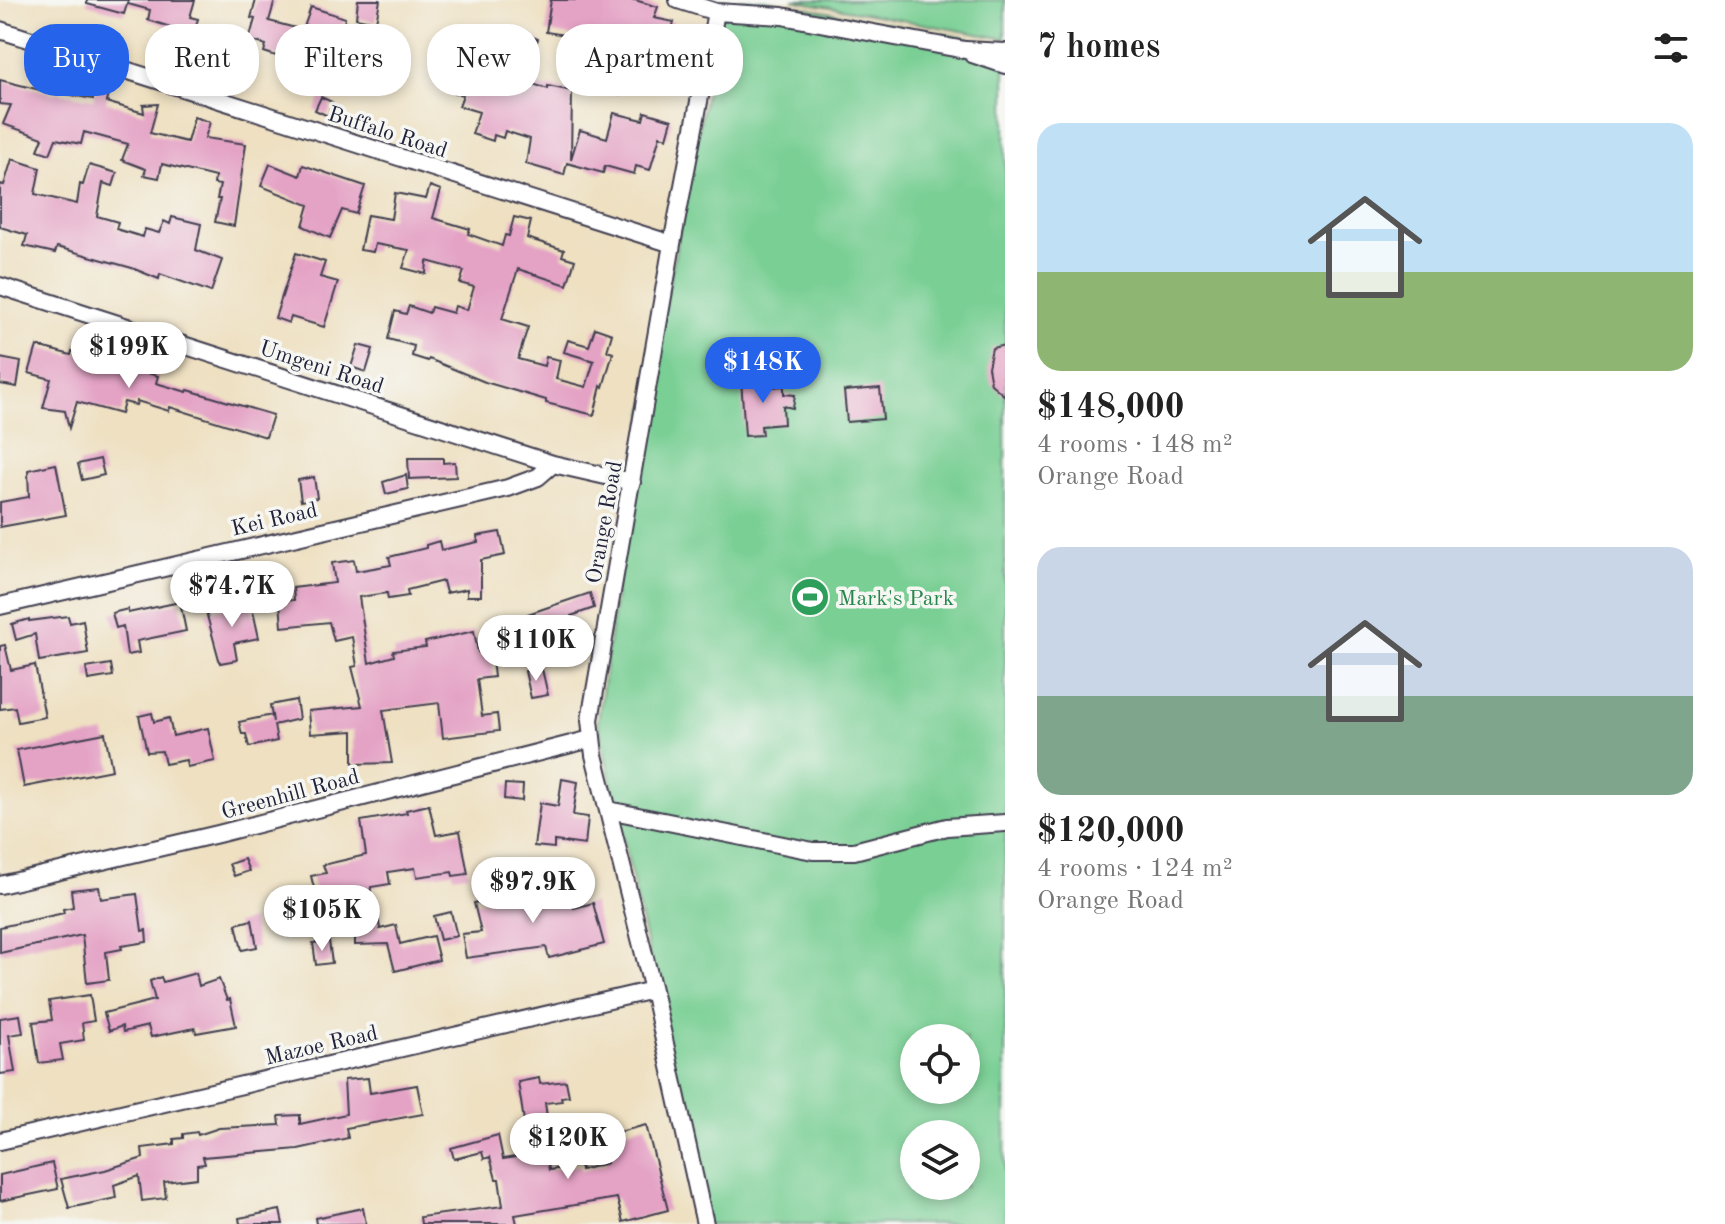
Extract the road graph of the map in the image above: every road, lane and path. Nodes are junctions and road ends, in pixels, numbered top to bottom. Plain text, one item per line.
1 (678, 0) edge
2 (716, 12) junction
3 (0, 30) edge
4 (965, 50) junction
5 (1005, 52) edge
6 (1005, 65) edge
7 (672, 244) junction
8 (0, 286) edge
9 (553, 464) junction
10 (632, 482) junction
11 (0, 606) edge
12 (591, 739) junction
13 (608, 810) junction
14 (1005, 823) edge
15 (0, 885) edge
16 (653, 990) junction
17 (0, 1141) edge
18 (705, 1224) edge

1 - 2 street
2 - 4 street
2 - 7 street, Orange Road
3 - 7 street, Buffalo Road
4 - 5 street
4 - 6 street
7 - 10 street, Orange Road
8 - 9 street, Umgeni Road
9 - 10 street, Umgeni Road
9 - 11 street, Kei Road
10 - 12 street, Orange Road
12 - 13 street, Orange Road
12 - 15 street, Greenhill Road
13 - 14 street
13 - 16 street, Orange Road
16 - 17 street, Mazoe Road
16 - 18 street, Orange Road

